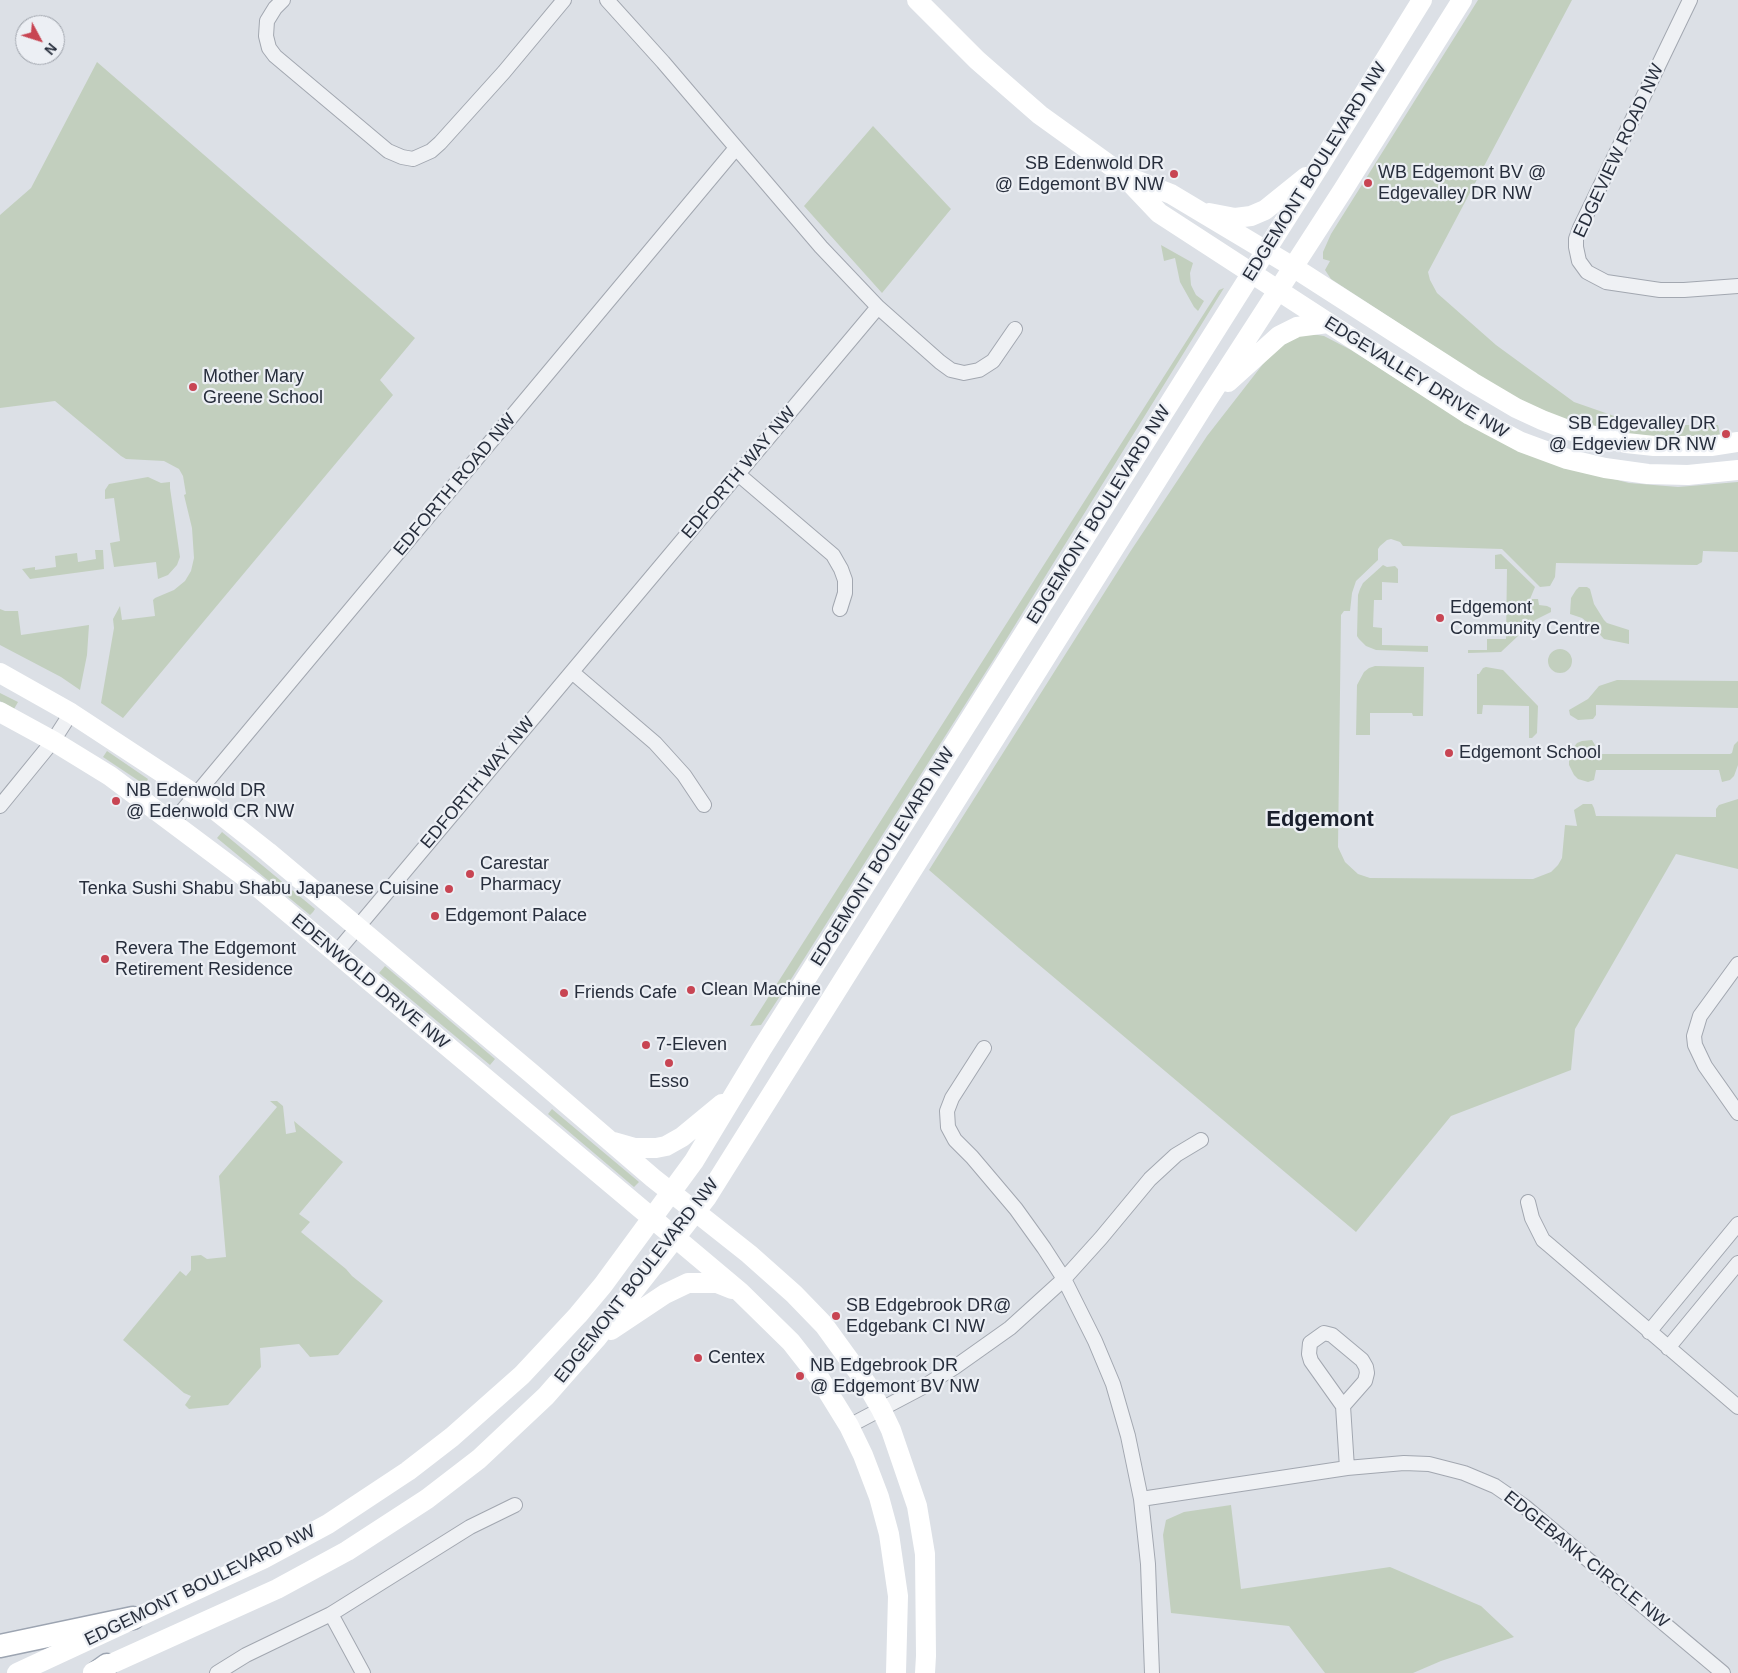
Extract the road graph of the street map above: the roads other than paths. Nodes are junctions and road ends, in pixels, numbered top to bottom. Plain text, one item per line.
1 (283, 0) edge
2 (564, 0) edge
3 (607, 0) edge
4 (918, 0) edge
5 (1422, 0) edge
6 (1462, 0) edge
7 (1690, 0) edge
8 (736, 148) junction
9 (1320, 165) junction
10 (1122, 174) junction
11 (1197, 210) junction
12 (1266, 251) junction
13 (1293, 267) junction
14 (1252, 273) junction
15 (1738, 286) edge
16 (1277, 290) junction
17 (878, 307) junction
18 (1328, 324) junction
19 (1015, 329) dead end
20 (1206, 402) junction
21 (1738, 442) edge
22 (1738, 470) edge
23 (738, 474) junction
24 (840, 609) dead end
25 (572, 672) junction
26 (0, 674) edge
27 (0, 712) edge
28 (71, 713) junction
29 (54, 741) junction
30 (196, 795) junction
31 (704, 805) dead end
32 (0, 806) edge
33 (173, 822) junction
34 (358, 928) junction
35 (336, 953) junction
36 (1738, 964) edge
37 (984, 1048) dead end
38 (733, 1095) junction
39 (1738, 1113) edge
40 (610, 1140) junction
41 (1201, 1140) dead end
42 (671, 1193) junction
43 (1528, 1202) dead end
44 (694, 1212) junction
45 (652, 1218) junction
46 (1738, 1224) edge
47 (676, 1238) junction
48 (1738, 1263) edge
49 (1064, 1279) junction
50 (740, 1292) junction
51 (1649, 1332) junction
52 (596, 1339) junction
53 (1668, 1348) junction
54 (1343, 1406) junction
55 (1738, 1407) edge
56 (881, 1408) junction
57 (849, 1426) junction
58 (1347, 1468) junction
59 (1141, 1499) junction
60 (515, 1505) dead end
61 (331, 1614) junction
62 (133, 1618) junction
63 (0, 1646) edge
64 (98, 1670) edge
65 (17, 1673) edge
66 (217, 1673) edge
67 (363, 1673) edge
68 (896, 1673) edge
69 (925, 1673) edge
70 (1152, 1673) edge
71 (1723, 1673) edge

1 - 2 street
3 - 8 street
4 - 10 main road
5 - 9 main road, EDGEMONT BOULEVARD NW
6 - 13 main road, EDGEMONT BOULEVARD NW
7 - 15 street, EDGEVIEW ROAD NW
8 - 17 street
8 - 30 street, EDFORTH ROAD NW
9 - 11 main road
9 - 12 main road, EDGEMONT BOULEVARD NW
10 - 11 main road
10 - 14 main road
11 - 12 main road
12 - 13 main road, EDGEVALLEY DRIVE NW
12 - 14 main road, EDGEMONT BOULEVARD NW
13 - 16 main road, EDGEMONT BOULEVARD NW
13 - 21 main road, EDGEVALLEY DRIVE NW
14 - 16 main road, EDGEVALLEY DRIVE NW
14 - 38 main road, EDGEMONT BOULEVARD NW
16 - 18 main road, EDGEVALLEY DRIVE NW
16 - 20 main road, EDGEMONT BOULEVARD NW
17 - 19 street
17 - 23 street, EDFORTH WAY NW
18 - 20 main road
18 - 22 main road, EDGEVALLEY DRIVE NW
20 - 44 main road, EDGEMONT BOULEVARD NW
23 - 24 street
23 - 25 street, EDFORTH WAY NW
25 - 31 street
25 - 34 street, EDFORTH WAY NW
26 - 28 main road, EDENWOLD DRIVE NW
27 - 29 main road, EDENWOLD DRIVE NW
28 - 29 street
28 - 30 main road, EDENWOLD DRIVE NW
29 - 32 street
29 - 33 main road, EDENWOLD DRIVE NW
30 - 33 street, EDFORTH ROAD NW
30 - 34 main road, EDENWOLD DRIVE NW
33 - 35 main road, EDENWOLD DRIVE NW
34 - 35 street, EDFORTH WAY NW
34 - 40 main road, EDENWOLD DRIVE NW
35 - 45 main road, EDENWOLD DRIVE NW
36 - 39 street
37 - 49 street
38 - 40 main road
38 - 42 main road, EDGEMONT BOULEVARD NW
40 - 42 main road, EDENWOLD DRIVE NW
41 - 49 street
42 - 44 main road, EDENWOLD DRIVE NW
42 - 45 main road, EDGEMONT BOULEVARD NW
43 - 51 street
44 - 47 main road, EDGEMONT BOULEVARD NW
44 - 56 main road, EDENWOLD DRIVE NW
45 - 47 main road, EDENWOLD DRIVE NW
45 - 62 main road, EDGEMONT BOULEVARD NW
46 - 51 street
47 - 50 main road, EDENWOLD DRIVE NW
47 - 52 main road, EDGEMONT BOULEVARD NW
48 - 53 street
49 - 56 street
49 - 59 street
50 - 52 main road
50 - 57 main road, EDENWOLD DRIVE NW
51 - 53 street
52 - 64 main road, EDGEMONT BOULEVARD NW
53 - 55 street
54 - 54 street
54 - 58 street
56 - 57 street
56 - 69 main road, EDENWOLD DRIVE NW
57 - 68 main road, EDENWOLD DRIVE NW
58 - 59 street, EDGEBANK CIRCLE NW
58 - 71 street, EDGEBANK CIRCLE NW
59 - 70 street
60 - 61 street
61 - 66 street
61 - 67 street
62 - 63 main road
62 - 65 main road, EDGEMONT BOULEVARD NW

